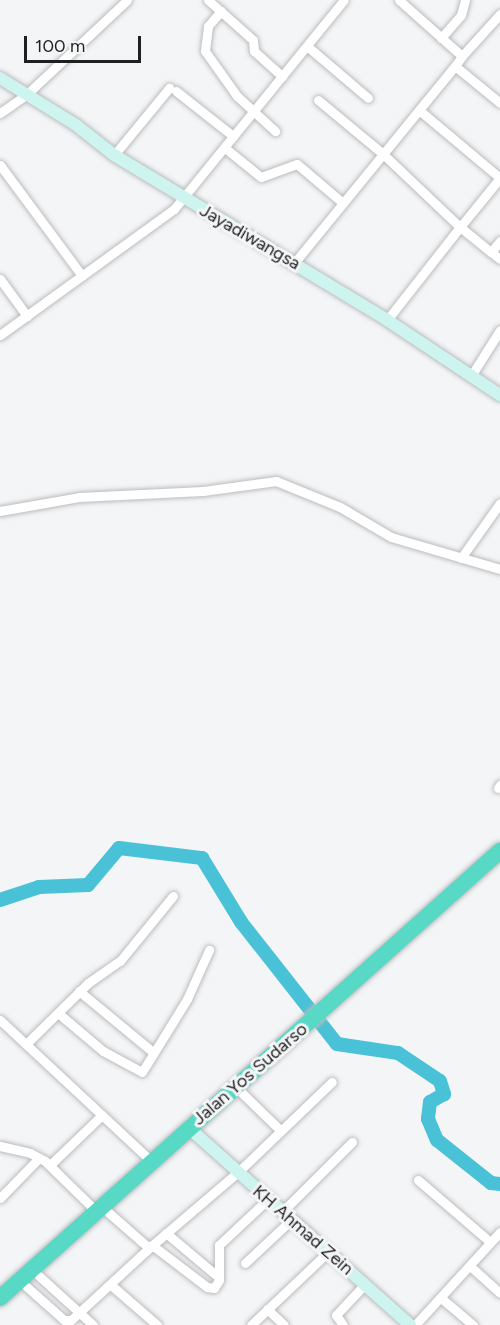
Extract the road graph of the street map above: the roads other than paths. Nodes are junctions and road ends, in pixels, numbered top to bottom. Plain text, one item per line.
1 (127, 0) edge
2 (208, 0) edge
3 (344, 0) edge
4 (399, 0) edge
5 (465, 0) edge
6 (221, 11) junction
7 (500, 14) edge
8 (441, 38) junction
9 (307, 46) junction
10 (462, 56) junction
11 (455, 66) junction
12 (282, 76) junction
13 (0, 78) edge
14 (27, 94) junction
15 (368, 98) dead end
16 (318, 100) dead end
17 (500, 103) edge
18 (419, 110) junction
19 (253, 111) junction
20 (0, 113) edge
21 (275, 131) dead end
22 (233, 136) junction
23 (225, 148) junction
24 (114, 154) junction
25 (383, 154) junction
26 (0, 165) edge
27 (500, 178) edge
28 (183, 198) junction
29 (342, 203) junction
30 (460, 227) junction
31 (500, 241) edge
32 (491, 252) junction
33 (500, 259) edge
34 (295, 262) junction
35 (82, 276) junction
36 (0, 279) edge
37 (27, 316) junction
38 (387, 320) junction
39 (500, 330) edge
40 (0, 336) edge
41 (471, 376) junction
42 (500, 395) edge
43 (500, 503) edge
44 (0, 511) edge
45 (461, 558) junction
46 (500, 569) edge
47 (500, 851) edge
48 (500, 865) edge
49 (172, 896) dead end
50 (209, 950) dead end
51 (353, 988) junction
52 (80, 991) junction
53 (58, 1013) junction
54 (0, 1020) edge
55 (26, 1044) junction
56 (287, 1048) junction
57 (154, 1053) junction
58 (332, 1082) dead end
59 (242, 1093) junction
60 (102, 1116) junction
61 (280, 1130) junction
62 (192, 1131) junction
63 (352, 1142) dead end
64 (0, 1146) edge
65 (39, 1158) junction
66 (151, 1161) junction
67 (50, 1165) junction
68 (238, 1172) junction
69 (418, 1180) dead end
70 (0, 1198) edge
71 (268, 1199) junction
72 (103, 1212) junction
73 (287, 1216) junction
74 (166, 1233) junction
75 (499, 1235) edge
76 (490, 1242) junction
77 (151, 1247) junction
78 (327, 1253) junction
79 (245, 1263) dead end
80 (470, 1266) junction
81 (217, 1276) junction
82 (33, 1281) junction
83 (365, 1284) junction
84 (111, 1285) junction
85 (500, 1293) edge
86 (0, 1298) edge
87 (441, 1298) junction
88 (267, 1309) junction
89 (0, 1311) edge
90 (81, 1312) junction
91 (340, 1324) edge
92 (93, 1325) edge
93 (157, 1325) edge
94 (251, 1325) edge
95 (284, 1325) edge
96 (410, 1325) edge
97 (416, 1325) edge
98 (473, 1325) edge

1 - 14 street
2 - 6 street
3 - 9 street
4 - 8 street
5 - 8 street
6 - 12 street
6 - 19 street
7 - 10 street
8 - 10 street
9 - 12 street
9 - 15 street
10 - 11 street
11 - 17 street
11 - 18 street
12 - 19 street
13 - 14 street, Jayadiwangsa
14 - 20 street
14 - 24 street, Jayadiwangsa
16 - 25 street
18 - 25 street
18 - 27 street
19 - 21 street
19 - 22 street
22 - 23 street
22 - 24 street
23 - 28 street
23 - 29 street
24 - 28 street, Jayadiwangsa
25 - 29 street
25 - 30 street
26 - 35 street
27 - 30 street
28 - 34 street, Jayadiwangsa
28 - 35 street
29 - 34 street
30 - 32 street
30 - 38 street
31 - 32 street
32 - 33 street
34 - 38 street, Jayadiwangsa
35 - 37 street
36 - 37 street
37 - 40 street
38 - 41 street, Jayadiwangsa
39 - 41 street
41 - 42 street, Jayadiwangsa
43 - 45 street
44 - 45 street
45 - 46 street
47 - 51 highway, Jalan Yos Sudarso
48 - 51 highway, Jalan Yos Sudarso
49 - 52 street
50 - 57 street
51 - 56 highway, Jalan Yos Sudarso
52 - 53 street
52 - 57 street
53 - 55 street
53 - 57 street
54 - 55 street
55 - 60 street
56 - 59 highway, Jalan Yos Sudarso
56 - 62 highway, Jalan Yos Sudarso
58 - 61 street
59 - 61 street
59 - 62 highway, Jalan Yos Sudarso
60 - 66 street
60 - 67 street
61 - 68 street
62 - 66 highway, Jalan Yos Sudarso
62 - 68 street, KH Ahmad Zein
62 - 72 highway, Jalan Yos Sudarso
63 - 73 street
64 - 65 street
65 - 67 street
65 - 70 street
66 - 72 highway, Jalan Yos Sudarso
67 - 72 street
68 - 71 street, KH Ahmad Zein
68 - 74 street
69 - 76 street
71 - 73 street, KH Ahmad Zein
71 - 81 street
72 - 77 street
72 - 82 highway, Jalan Yos Sudarso
72 - 86 highway, Jalan Yos Sudarso
73 - 78 street, KH Ahmad Zein
73 - 79 street
74 - 77 street
74 - 81 street
75 - 76 street
76 - 80 street
77 - 81 street
77 - 84 street
78 - 83 street, KH Ahmad Zein
78 - 88 street
80 - 85 street
80 - 87 street
82 - 89 highway, Jalan Yos Sudarso
82 - 90 street
82 - 90 street
83 - 91 street
83 - 96 street, KH Ahmad Zein
84 - 90 street
84 - 93 street
87 - 97 street
87 - 98 street
88 - 94 street
88 - 95 street
90 - 92 street

